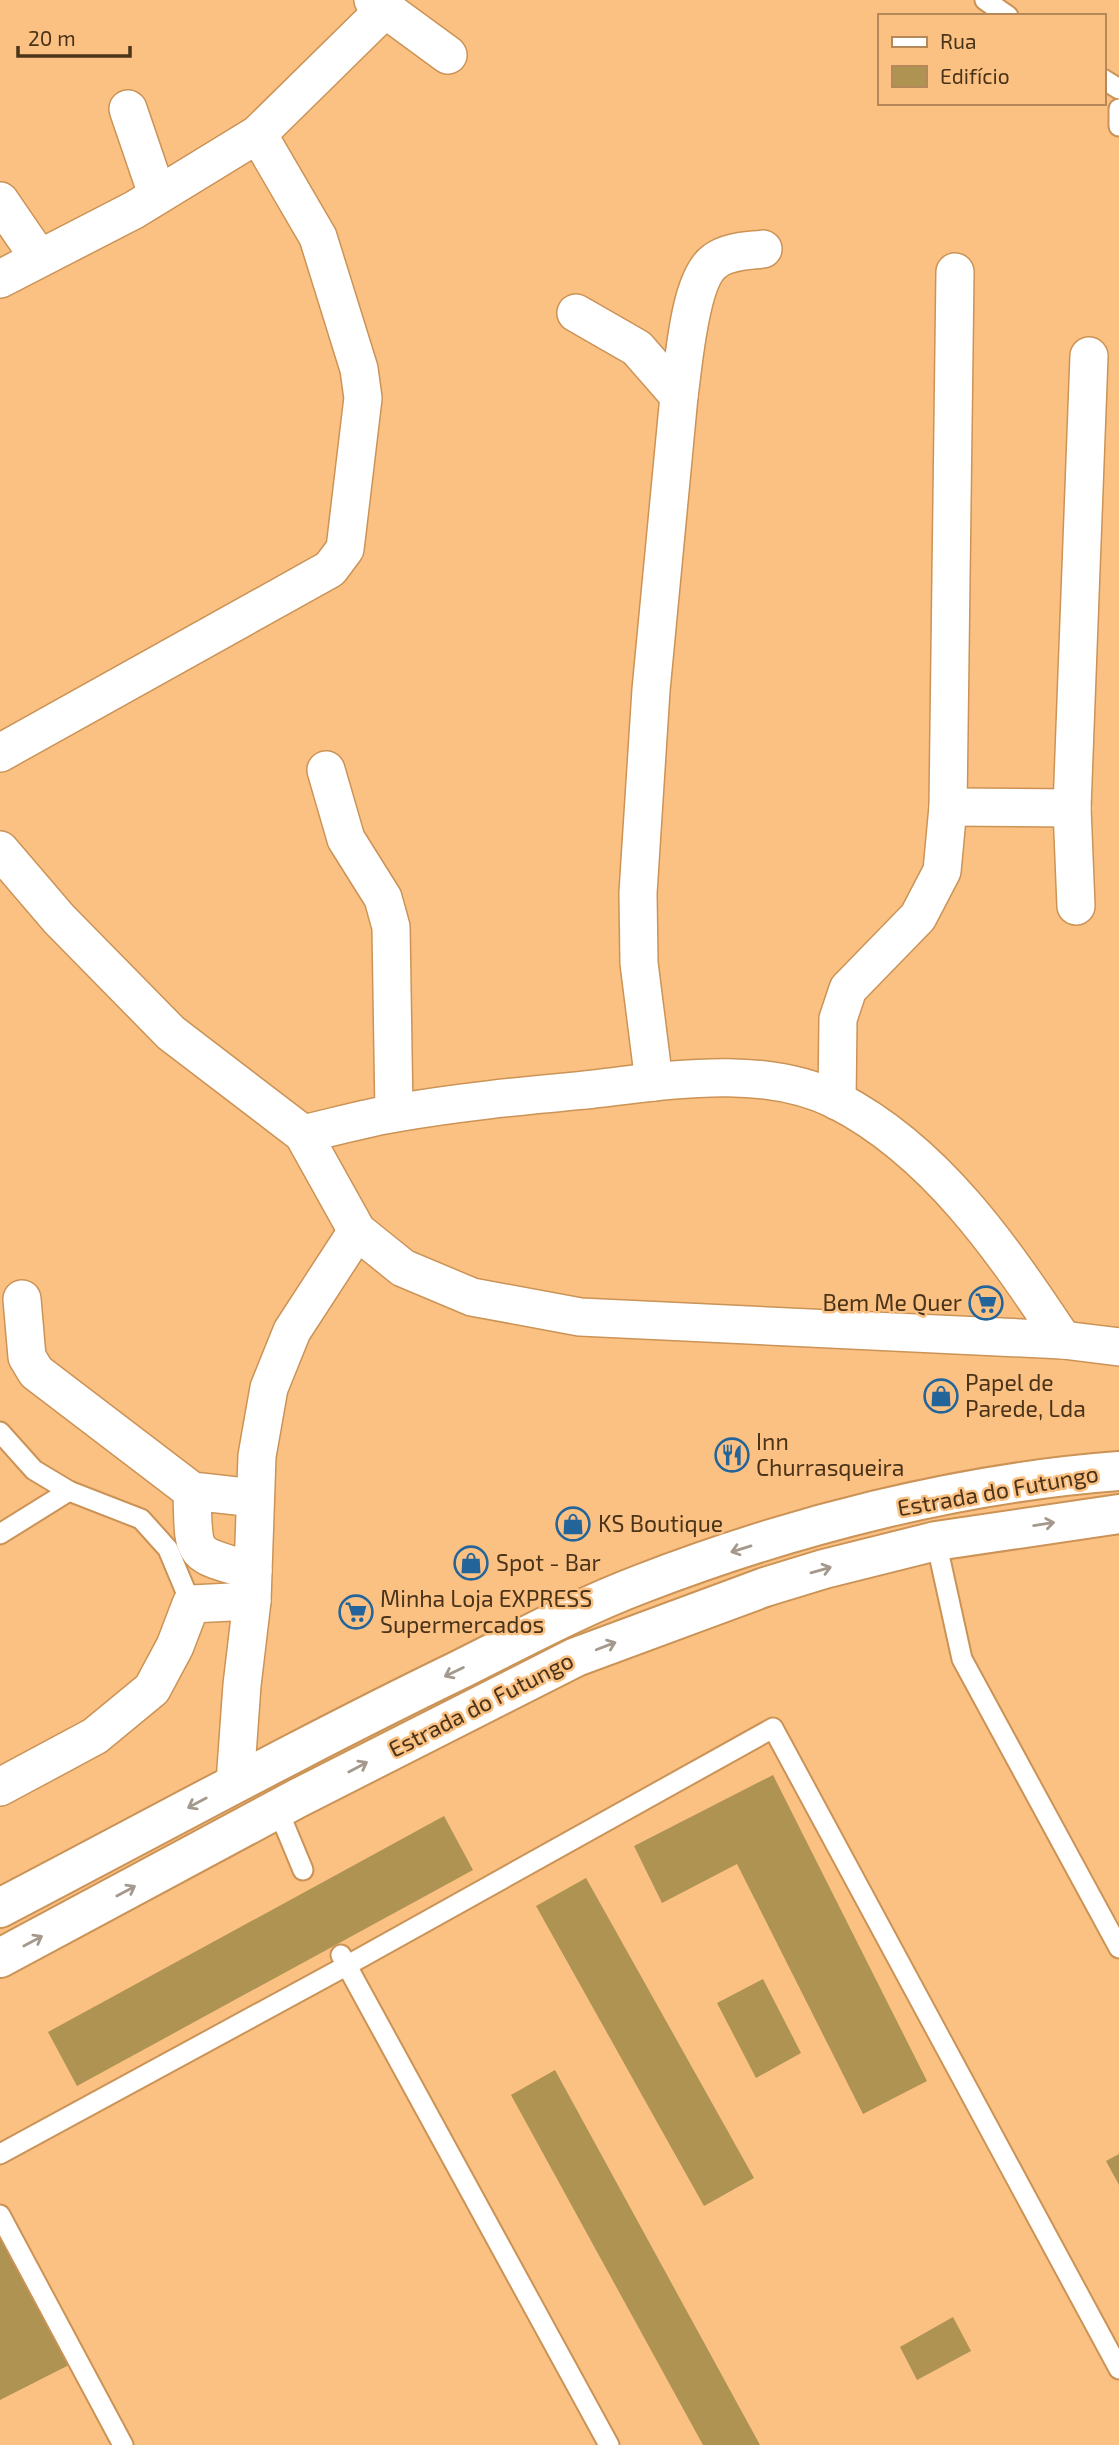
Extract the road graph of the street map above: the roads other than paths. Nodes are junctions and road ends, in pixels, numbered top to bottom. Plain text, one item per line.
1 (985, 0) edge
2 (379, 5) edge
3 (1005, 14) edge
4 (448, 55) dead end
5 (1119, 109) edge
6 (128, 110) dead end
7 (1119, 126) edge
8 (257, 134) junction
9 (157, 194) junction
10 (0, 201) edge
11 (763, 249) dead end
12 (39, 258) junction
13 (955, 272) dead end
14 (0, 279) edge
15 (576, 313) dead end
16 (1089, 356) dead end
17 (679, 396) junction
18 (0, 753) edge
19 (326, 770) dead end
20 (948, 807) junction
21 (1072, 808) junction
22 (0, 850) edge
23 (1076, 906) dead end
24 (654, 1082) junction
25 (837, 1101) junction
26 (394, 1113) junction
27 (303, 1134) junction
28 (357, 1231) junction
29 (22, 1299) dead end
30 (1063, 1340) junction
31 (1119, 1347) edge
32 (0, 1432) edge
33 (1119, 1471) edge
34 (69, 1491) junction
35 (192, 1491) junction
36 (255, 1498) junction
37 (1119, 1514) edge
38 (0, 1534) edge
39 (936, 1541) junction
40 (252, 1586) junction
41 (191, 1604) junction
42 (235, 1783) junction
43 (0, 1787) edge
44 (278, 1810) junction
45 (303, 1871) dead end
46 (0, 1908) edge
47 (1119, 1948) edge
48 (0, 1958) edge
49 (343, 1961) junction
50 (0, 2154) edge
51 (0, 2215) edge
52 (1119, 2369) edge
53 (123, 2445) edge
54 (608, 2445) edge

1 - 3 lane
2 - 4 street
2 - 8 street
5 - 7 lane
6 - 9 street
8 - 9 street
8 - 18 street
9 - 12 street
10 - 12 street
11 - 17 street
12 - 14 street
13 - 20 street
15 - 17 street
16 - 21 street
17 - 24 street
19 - 26 street
20 - 21 street
20 - 25 street
21 - 23 street
22 - 27 street
24 - 25 street
24 - 26 street
25 - 30 street
26 - 27 street
27 - 28 street
28 - 30 street
28 - 36 street
29 - 35 street
30 - 31 street
32 - 34 lane
33 -> 42 main road, Estrada do Futungo
34 - 38 lane
34 - 41 lane
35 - 36 street
35 - 40 street
36 - 40 street
39 -> 37 main road, Estrada do Futungo
44 -> 39 main road, Estrada do Futungo
39 - 47 lane
40 - 41 street
40 - 42 street
41 - 43 street
42 -> 46 main road, Estrada do Futungo
44 - 45 lane
48 -> 44 main road, Estrada do Futungo
49 - 50 lane
49 - 52 lane
49 - 54 lane
51 - 53 lane

